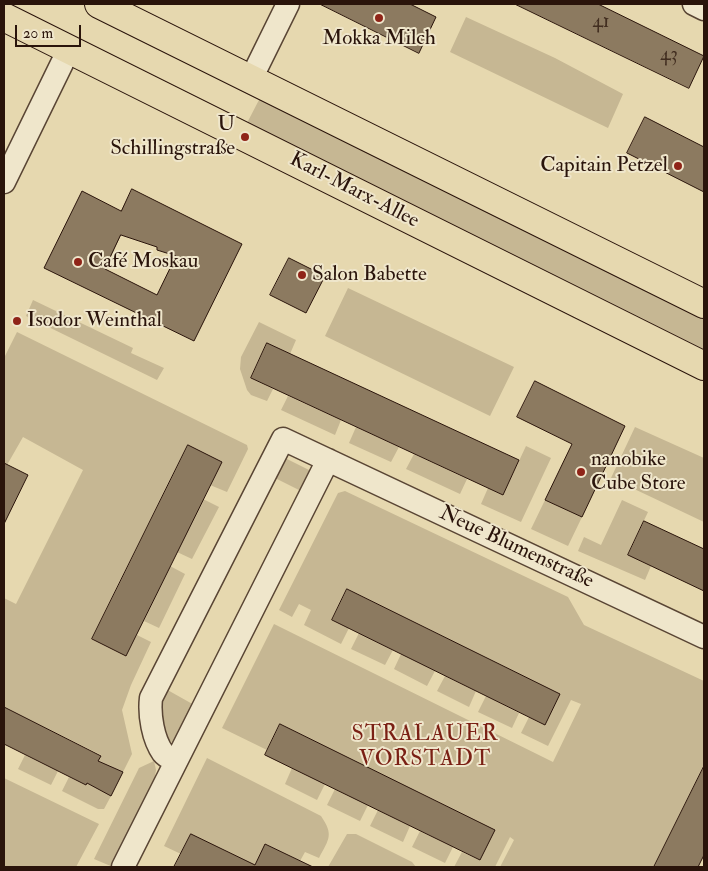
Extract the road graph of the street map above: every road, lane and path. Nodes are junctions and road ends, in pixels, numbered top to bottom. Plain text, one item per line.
1 (98, 4) edge
2 (288, 4) edge
3 (694, 4) edge
4 (704, 9) edge
5 (4, 17) edge
6 (69, 49) junction
7 (250, 79) junction
8 (4, 182) edge
9 (704, 304) edge
10 (704, 366) edge
11 (328, 460) junction
12 (704, 636) edge
13 (176, 762) junction
14 (123, 867) edge

1 - 7 main road
2 - 7 street
3 - 4 street
5 - 6 main road, Karl-Marx-Allee
6 - 8 street
6 - 10 main road, Karl-Marx-Allee
7 - 9 main road
11 - 12 street, Neue Blumenstraße
11 - 13 street
11 - 13 street, Neue Blumenstraße
13 - 14 street

